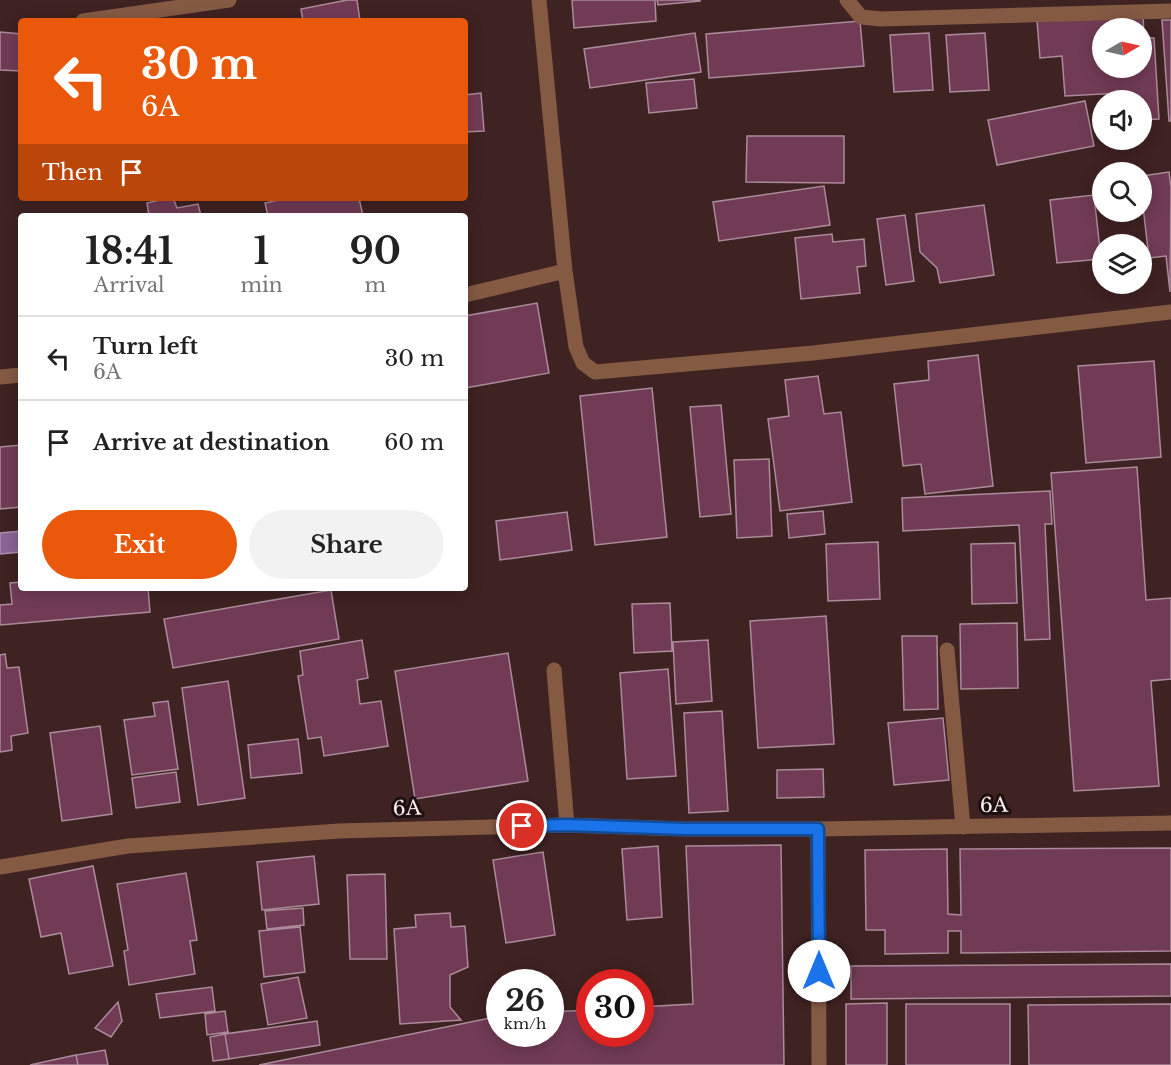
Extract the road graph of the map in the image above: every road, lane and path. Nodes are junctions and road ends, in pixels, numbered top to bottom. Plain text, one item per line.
1 (229, 0) edge
2 (539, 0) edge
3 (847, 0) edge
4 (1171, 11) edge
5 (104, 18) edge
6 (565, 271) junction
7 (468, 294) edge
8 (1171, 312) edge
9 (18, 375) edge
10 (0, 377) edge
11 (947, 650) dead end
12 (554, 670) dead end
13 (1171, 823) edge
14 (567, 825) junction
15 (963, 826) junction
16 (818, 829) junction
17 (0, 867) edge
18 (819, 1065) edge

1 - 5 street
2 - 6 street
3 - 4 street
6 - 7 street
6 - 8 street
9 - 10 street
11 - 15 street
12 - 14 street
13 - 15 street, 6A
14 - 16 street, 6A
14 - 17 street, 6A
15 - 16 street, 6A
16 - 18 street

